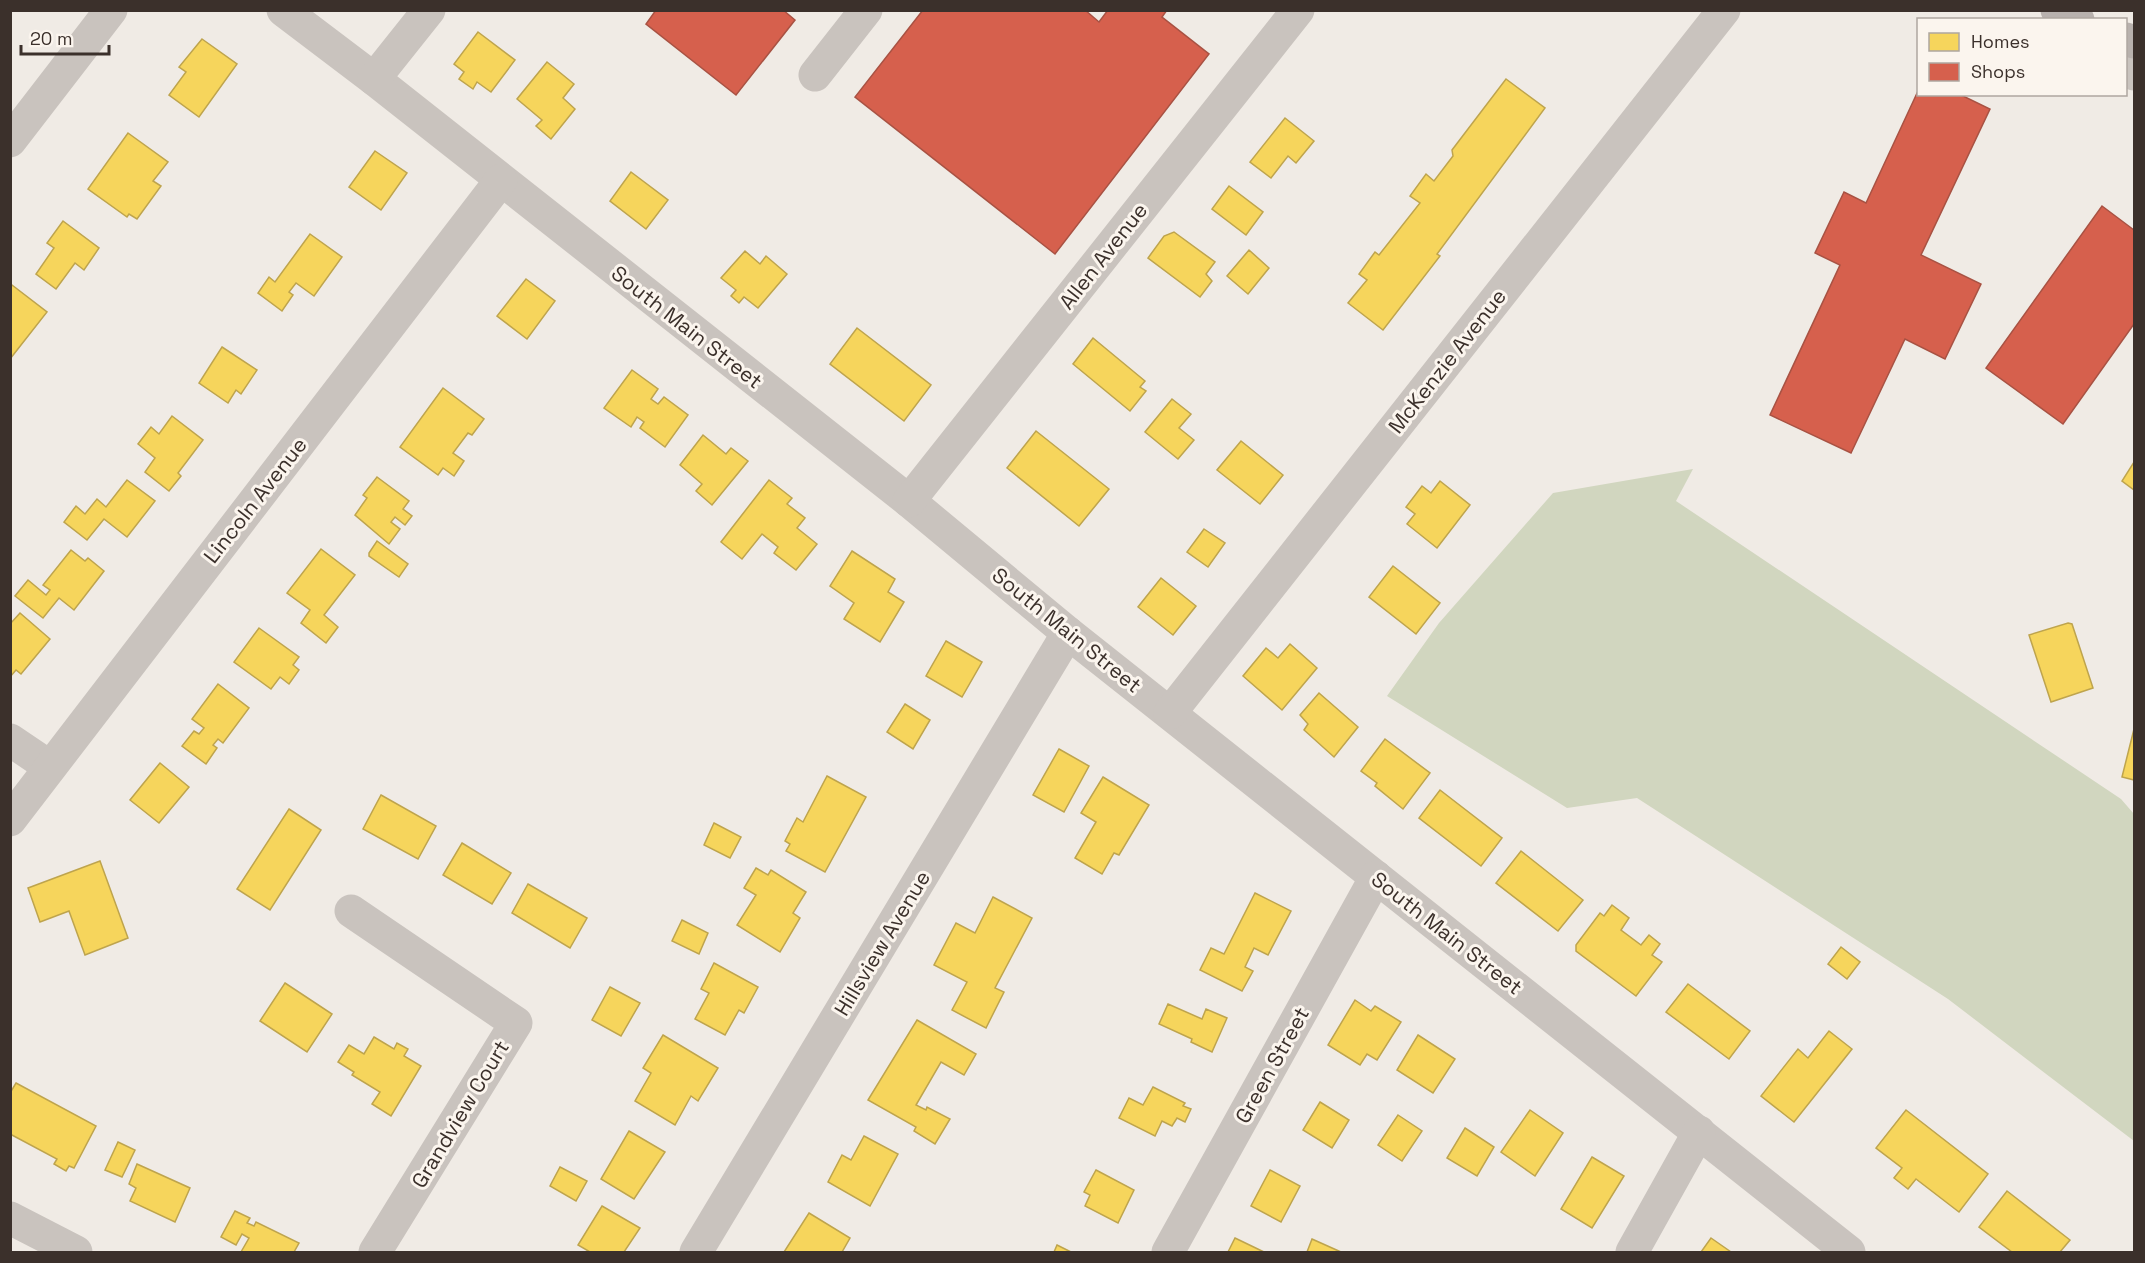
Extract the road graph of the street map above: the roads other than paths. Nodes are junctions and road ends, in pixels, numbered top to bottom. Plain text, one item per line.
1 (111, 10) edge
2 (283, 10) edge
3 (429, 10) edge
4 (866, 10) edge
5 (1298, 10) edge
6 (1724, 10) edge
7 (815, 75) dead end
8 (374, 79) junction
9 (10, 141) edge
10 (501, 180) junction
11 (909, 501) junction
12 (1068, 633) junction
13 (1170, 713) junction
14 (10, 740) edge
15 (50, 767) junction
16 (10, 820) edge
17 (1376, 877) junction
18 (351, 911) dead end
19 (1699, 1132) junction
20 (10, 1218) edge
21 (76, 1252) edge
22 (375, 1252) edge
23 (696, 1252) edge
24 (1168, 1252) edge
25 (1632, 1252) edge
26 (1849, 1252) edge

1 - 9 street
2 - 8 street, South Main Street
3 - 8 street
4 - 7 street
5 - 11 street, Allen Avenue
6 - 13 street, McKenzie Avenue
8 - 10 street, South Main Street
10 - 11 street, South Main Street
10 - 15 street, Lincoln Avenue
11 - 12 street, South Main Street
12 - 13 street, South Main Street
12 - 23 street, Hillsview Avenue
13 - 17 street, South Main Street
14 - 15 street
15 - 16 street, Lincoln Avenue
17 - 19 street, South Main Street
17 - 24 street, Green Street
18 - 22 street, Grandview Court
19 - 25 street
19 - 26 street, South Main Street
20 - 21 street

